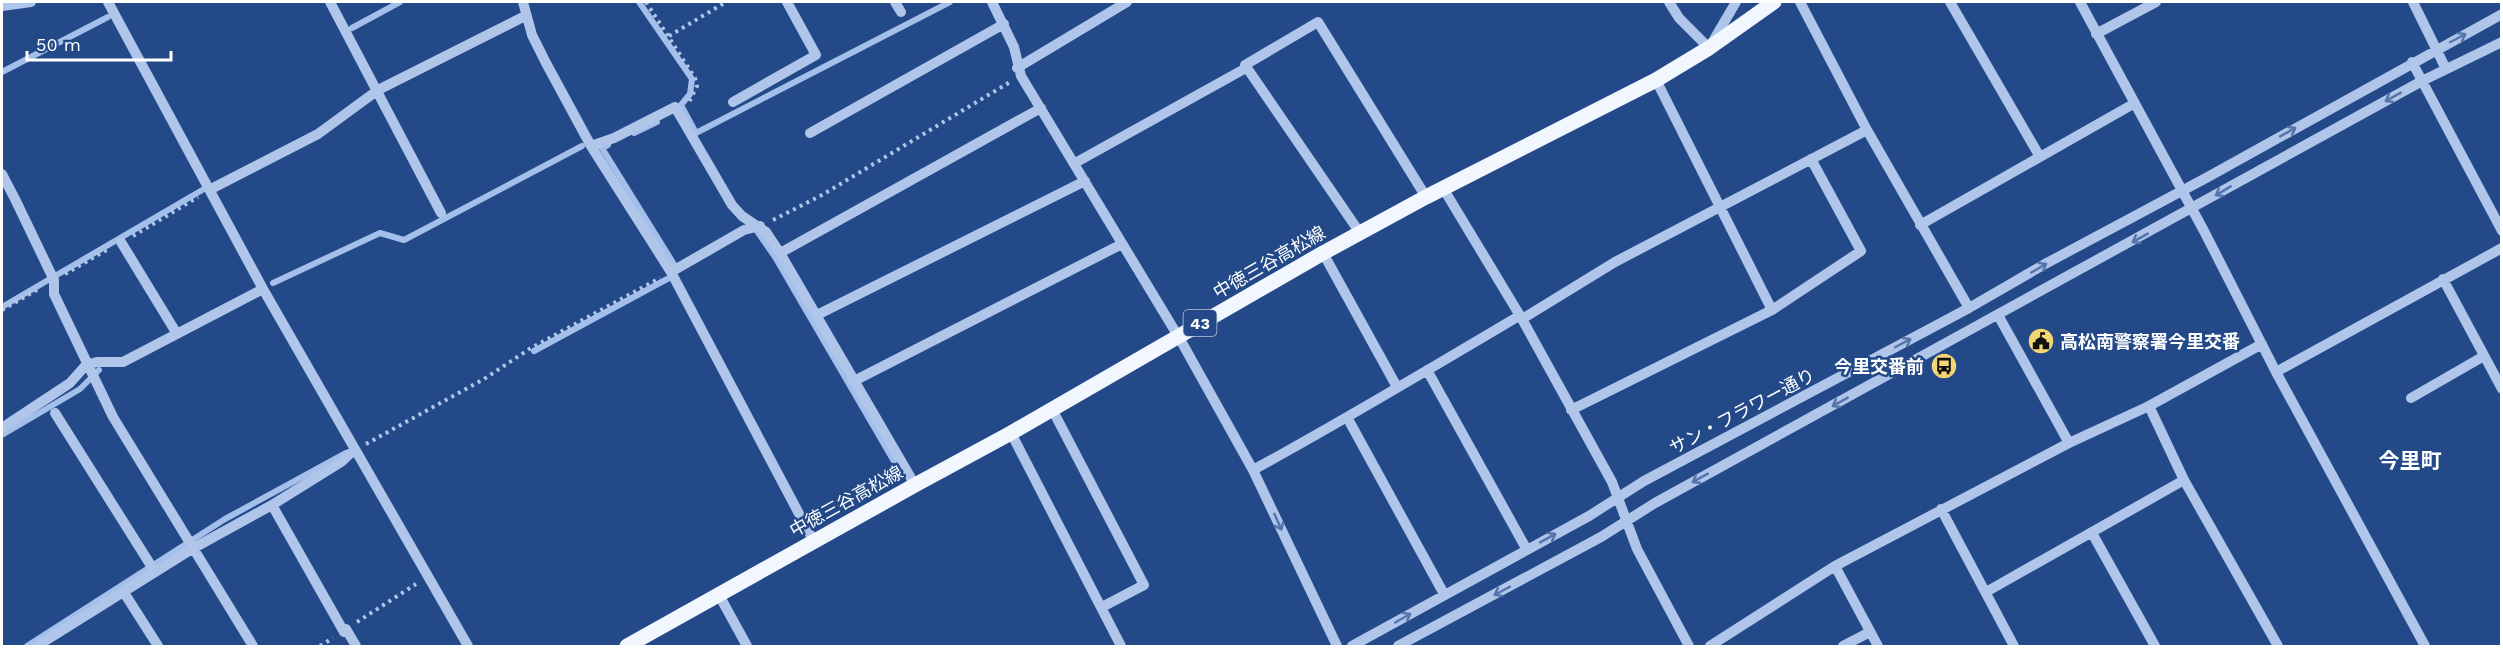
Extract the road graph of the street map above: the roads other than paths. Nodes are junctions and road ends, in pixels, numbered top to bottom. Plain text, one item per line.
1 (31, 2) edge
2 (108, 2) edge
3 (330, 2) edge
4 (523, 2) edge
5 (787, 2) edge
6 (895, 2) edge
7 (992, 2) edge
8 (1127, 2) edge
9 (1669, 2) edge
10 (1736, 2) edge
11 (1774, 2) edge
12 (1800, 2) edge
13 (1950, 2) edge
14 (2080, 2) edge
15 (2156, 2) edge
16 (2413, 2) edge
17 (2, 6) edge
18 (901, 12) dead end
19 (2502, 14) edge
20 (525, 16) junction
21 (1004, 24) junction
22 (2096, 34) junction
23 (2502, 42) edge
24 (1708, 48) junction
25 (2436, 50) junction
26 (2412, 62) junction
27 (1246, 68) junction
28 (2446, 69) junction
29 (1019, 72) junction
30 (1656, 80) junction
31 (2422, 81) junction
32 (378, 90) junction
33 (733, 102) dead end
34 (2136, 103) junction
35 (1041, 108) junction
36 (1867, 130) junction
37 (810, 133) dead end
38 (591, 146) junction
39 (2040, 157) junction
40 (1811, 159) junction
41 (1075, 163) junction
42 (2, 174) edge
43 (1085, 181) junction
44 (1443, 188) junction
45 (211, 189) junction
46 (2181, 191) junction
47 (1426, 197) junction
48 (1720, 208) junction
49 (2191, 209) junction
50 (441, 213) dead end
51 (1920, 225) junction
52 (760, 226) junction
53 (2502, 231) edge
54 (1360, 233) junction
55 (121, 242) road end
56 (1122, 244) junction
57 (2502, 248) edge
58 (780, 253) junction
59 (1323, 253) junction
60 (671, 272) junction
61 (2443, 279) junction
62 (263, 289) junction
63 (1969, 308) junction
64 (1772, 310) junction
65 (817, 315) junction
66 (1998, 315) junction
67 (1521, 317) junction
68 (177, 334) junction
69 (1178, 336) junction
70 (2262, 344) junction
71 (2484, 356) junction
72 (86, 365) junction
73 (1427, 370) junction
74 (2276, 372) junction
75 (854, 381) junction
76 (1397, 387) junction
77 (2502, 389) edge
78 (2411, 398) dead end
79 (2150, 406) junction
80 (1052, 409) junction
81 (1571, 410) junction
82 (56, 412) dead end
83 (1348, 419) junction
84 (2, 428) edge
85 (1011, 433) junction
86 (2068, 443) junction
87 (354, 450) junction
88 (1253, 470) junction
89 (2184, 480) junction
90 (915, 485) junction
91 (1618, 499) junction
92 (272, 505) junction
93 (1941, 509) junction
94 (1626, 521) junction
95 (2092, 533) junction
96 (814, 542) junction
97 (192, 549) junction
98 (1527, 550) junction
99 (1835, 566) junction
100 (155, 572) junction
101 (123, 591) junction
102 (1986, 592) junction
103 (719, 594) junction
104 (1444, 594) junction
105 (1102, 607) junction
106 (1870, 632) junction
107 (37, 646) edge
108 (158, 646) edge
109 (253, 646) edge
110 (356, 646) edge
111 (468, 646) edge
112 (627, 646) edge
113 (747, 646) edge
114 (1121, 646) edge
115 (1337, 646) edge
116 (1352, 646) edge
117 (1398, 646) edge
118 (1689, 646) edge
119 (1710, 646) edge
120 (1843, 646) edge
121 (1878, 646) edge
122 (2014, 646) edge
123 (2155, 646) edge
124 (2278, 646) edge
125 (2425, 646) edge

1 - 17 street
2 - 45 street
3 - 32 street
4 - 20 street
5 - 33 street
6 - 18 street
7 - 21 street
8 - 29 street
9 - 24 street
10 - 24 street
11 - 24 main road, 中徳三谷高松線 / 43
12 - 36 street
13 - 39 street
14 - 22 street
15 - 22 street
16 - 25 street
25 -> 19 street, サン・フラワー通り
20 - 32 street
20 - 38 street
21 - 29 street
21 - 37 street
22 - 34 street
23 - 28 street
24 - 30 main road, 中徳三谷高松線 / 43
25 - 26 street, サン・フラワー通り
25 - 28 street
26 - 31 street
46 -> 26 street, サン・フラワー通り
27 - 41 street
27 - 47 street
27 - 54 street
28 - 31 street
29 - 35 street
30 - 44 main road, 中徳三谷高松線 / 43
30 - 48 street
31 -> 49 street
31 - 53 street
32 - 45 street
32 - 50 street
34 - 39 street
34 - 46 street
35 - 41 street
35 - 58 street
36 - 40 street
36 - 51 street
38 - 52 street
38 - 60 street
39 - 51 street
40 - 48 street
40 - 64 street
41 - 43 street
42 - 72 street
43 - 56 street
43 - 65 street
44 - 47 main road, 中徳三谷高松線 / 43
44 - 67 street
45 - 62 street
46 - 49 street
63 -> 46 street, サン・フラワー通り
47 - 54 main road, 中徳三谷高松線 / 43
48 - 64 street
48 - 67 street
49 -> 66 street
49 - 70 street
51 - 63 street
52 - 58 street
52 - 60 street
54 - 59 main road, 中徳三谷高松線 / 43
55 - 68 street
56 - 69 street
56 - 75 street
57 - 61 street
58 - 65 street
59 - 69 main road, 中徳三谷高松線 / 43
59 - 76 street
60 - 96 street
61 - 71 street
61 - 74 street
62 - 68 street
62 - 87 street
91 -> 63 street, サン・フラワー通り
64 - 81 street
65 - 75 street
66 - 86 street
66 -> 94 street
67 - 73 street
67 - 81 street
68 - 72 street
69 - 80 main road, 中徳三谷高松線 / 43
69 - 88 street
70 - 74 street
70 - 79 street
71 - 77 street
71 - 78 street
72 - 84 street
72 - 97 street
73 - 76 street
73 - 98 street
74 - 125 street
75 - 90 street
76 - 83 street
79 - 86 street
79 - 89 street
80 - 85 main road, 中徳三谷高松線 / 43
80 - 105 street
81 - 91 street
82 - 100 street
83 - 88 street
83 - 104 street
85 - 90 main road, 中徳三谷高松線 / 43
85 - 105 street
86 - 93 street
87 - 92 street
87 - 111 street
88 -> 115 street
89 - 95 street
89 - 124 street
90 - 96 main road, 中徳三谷高松線 / 43
91 - 94 street
98 -> 91 street, サン・フラワー通り
92 - 97 street
92 - 110 street
93 - 99 street
93 - 102 street
94 -> 117 street
94 - 118 street
95 - 102 street
95 - 123 street
96 - 103 main road, 中徳三谷高松線 / 43
97 - 100 street
97 - 109 street
98 - 104 street, サン・フラワー通り
99 - 106 street
99 - 119 street
100 - 101 street
101 - 107 street
101 - 108 street
102 - 122 street
103 - 112 main road, 中徳三谷高松線 / 43
103 - 113 street
116 -> 104 street, サン・フラワー通り
105 - 114 street
106 - 120 street
106 - 121 street

